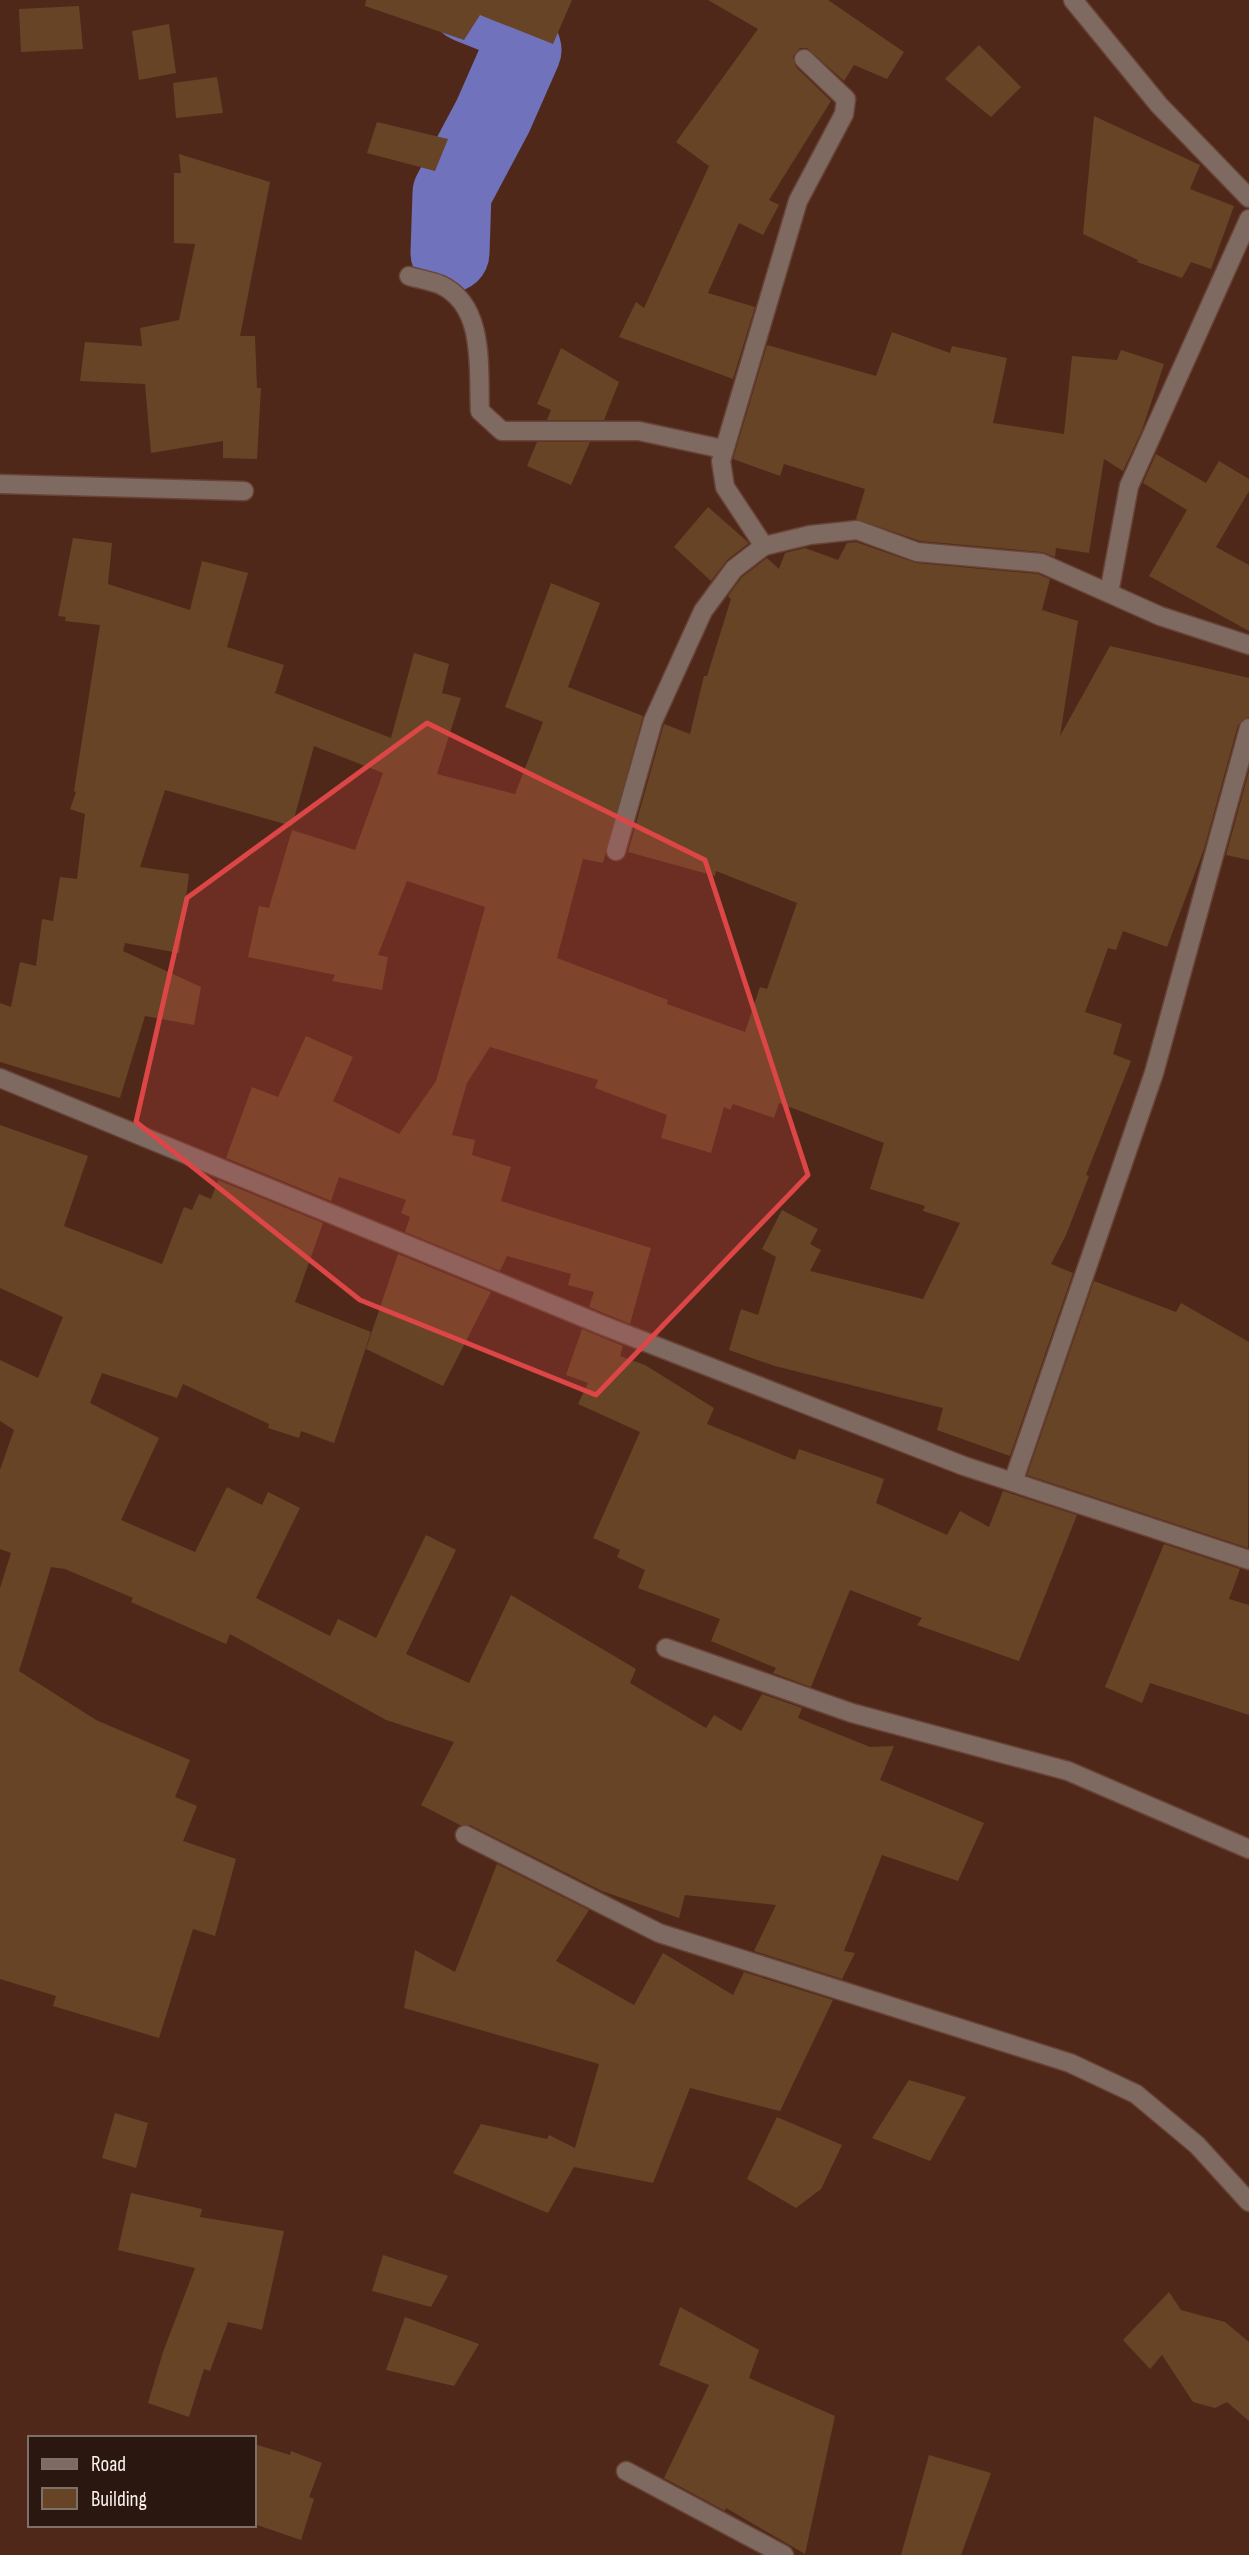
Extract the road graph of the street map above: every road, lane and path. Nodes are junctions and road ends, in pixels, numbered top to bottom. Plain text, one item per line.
1 (1073, 0) edge
2 (804, 59) dead end
3 (1249, 198) edge
4 (1249, 219) edge
5 (409, 276) dead end
6 (723, 449) junction
7 (0, 484) edge
8 (244, 491) dead end
9 (764, 547) junction
10 (1109, 593) junction
11 (1249, 645) edge
12 (1249, 729) edge
13 (616, 851) dead end
14 (0, 1078) edge
15 (1013, 1482) junction
16 (1249, 1560) edge
17 (666, 1648) dead end
18 (465, 1835) dead end
19 (1249, 1849) edge
20 (1249, 2202) edge
21 (626, 2471) dead end
22 (784, 2555) edge

1 - 3 street
2 - 6 street
4 - 10 street
5 - 6 street
6 - 9 street
7 - 8 street
9 - 10 street
9 - 13 street
10 - 11 street
12 - 15 street
14 - 15 street
15 - 16 street
17 - 19 street
18 - 20 street
21 - 22 street

